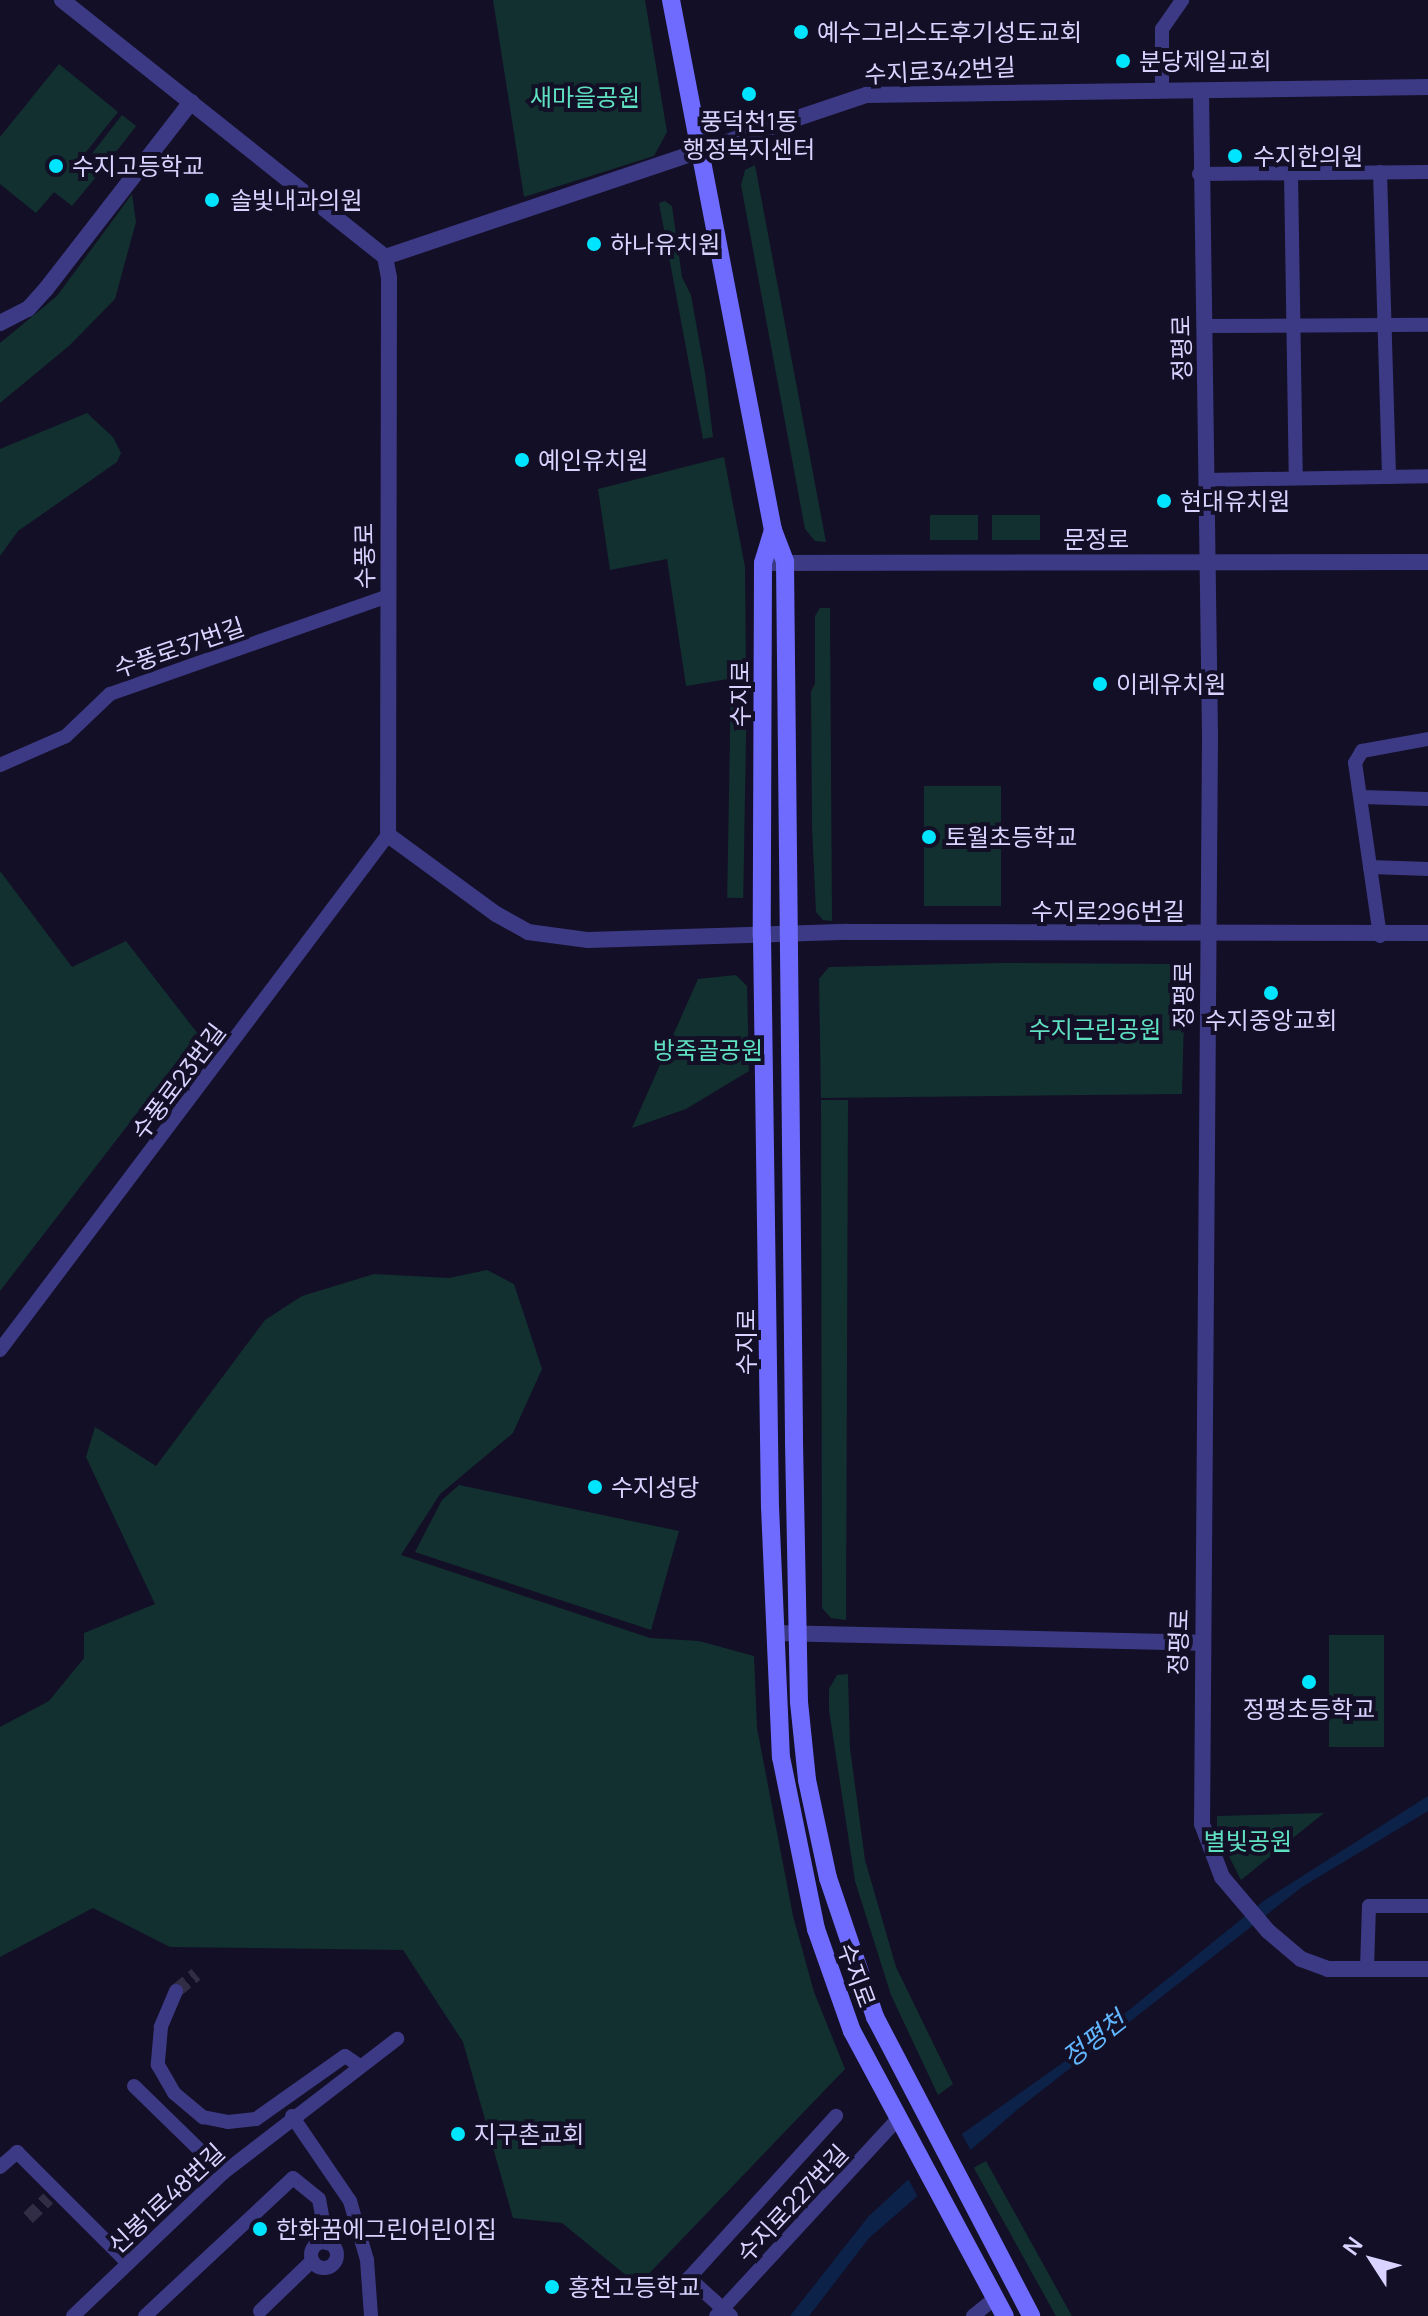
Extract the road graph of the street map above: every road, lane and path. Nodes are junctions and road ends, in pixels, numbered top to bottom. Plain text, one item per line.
1 (62, 0) edge
2 (671, 0) edge
3 (1182, 0) edge
4 (1428, 87) edge
5 (1162, 91) junction
6 (1201, 91) junction
7 (191, 102) junction
8 (699, 151) junction
9 (1380, 172) junction
10 (1428, 172) edge
11 (1291, 173) junction
12 (1199, 174) junction
13 (385, 257) junction
14 (0, 323) edge
15 (1387, 325) junction
16 (1428, 325) edge
17 (1205, 326) junction
18 (1295, 326) junction
19 (1428, 476) edge
20 (1389, 477) junction
21 (1296, 478) junction
22 (1206, 480) junction
23 (773, 530) junction
24 (1205, 561) junction
25 (785, 562) junction
26 (1428, 562) edge
27 (763, 563) junction
28 (388, 596) junction
29 (1428, 739) edge
30 (0, 765) edge
31 (1362, 797) junction
32 (1428, 799) edge
33 (388, 835) junction
34 (1370, 867) junction
35 (1428, 869) edge
36 (1428, 933) edge
37 (1207, 935) junction
38 (762, 936) junction
39 (789, 936) junction
40 (1380, 936) junction
41 (0, 1350) edge
42 (775, 1633) junction
43 (799, 1633) junction
44 (1200, 1643) junction
45 (1428, 1906) edge
46 (1367, 1969) junction
47 (1428, 1969) edge
48 (176, 1991) tunnel mouth
49 (397, 2039) dead end
50 (360, 2066) junction
51 (134, 2086) dead end
52 (292, 2116) junction
53 (836, 2116) dead end
54 (903, 2125) junction
55 (0, 2167) edge
56 (223, 2173) junction
57 (327, 2243) junction
58 (337, 2255) junction
59 (366, 2255) junction
60 (312, 2261) junction
61 (128, 2263) junction
62 (995, 2298) junction
63 (263, 2311) edge
64 (723, 2314) edge
65 (73, 2316) edge
66 (145, 2316) edge
67 (371, 2316) edge
68 (973, 2316) edge
69 (1005, 2316) edge
70 (1031, 2316) edge

1 - 7 street
2 - 8 main road, 수지로
3 - 5 street
4 - 6 street, 수지로342번길
5 - 6 street, 수지로342번길
5 - 8 street, 수지로342번길
6 - 12 street, 정평로
7 - 13 street
7 - 14 street
8 - 13 street, 수지로342번길
8 - 23 main road, 수지로
9 - 10 street
9 - 11 street
9 - 15 street
11 - 12 street
11 - 18 street
12 - 17 street, 정평로
13 - 28 street, 수풍로
15 - 16 street
15 - 18 street
15 - 20 street
17 - 18 street
17 - 22 street, 정평로
18 - 21 street
19 - 20 street
20 - 21 street
21 - 22 street
22 - 24 street, 정평로
23 - 25 main road, 수지로
23 - 27 main road, 수지로
24 - 25 street, 문정로
24 - 26 street, 문정로
24 - 37 street, 정평로
25 - 27 street, 문정로
25 - 39 main road, 수지로
27 - 38 main road, 수지로
28 - 30 street, 수풍로37번길
28 - 33 street, 수풍로
29 - 31 street
31 - 32 street
31 - 34 street
33 - 38 street
33 - 41 street, 수풍로23번길
34 - 35 street
34 - 40 street
36 - 40 street, 수지로296번길
37 - 39 street, 수지로296번길
37 - 40 street, 수지로296번길
37 - 44 street, 정평로
38 - 39 street
38 - 42 main road, 수지로
39 - 43 main road, 수지로
42 - 43 street
42 - 54 main road, 수지로
43 - 44 street
43 - 70 main road, 수지로
44 - 46 street, 정평로
45 - 46 street
46 - 47 street
48 - 50 street
49 - 50 street, 신봉1로48번길
50 - 52 street, 신봉1로48번길
51 - 56 street
52 - 56 street, 신봉1로48번길
52 - 59 street
53 - 64 street
54 - 62 main road, 수지로
54 - 64 street, 수지로227번길
55 - 61 street
56 - 61 street, 신봉1로48번길
57 - 58 street
57 - 60 street
57 - 66 street
58 - 59 street
58 - 60 street
59 - 67 street
60 - 63 street
61 - 65 street, 신봉1로48번길
62 - 68 street
62 - 69 main road

